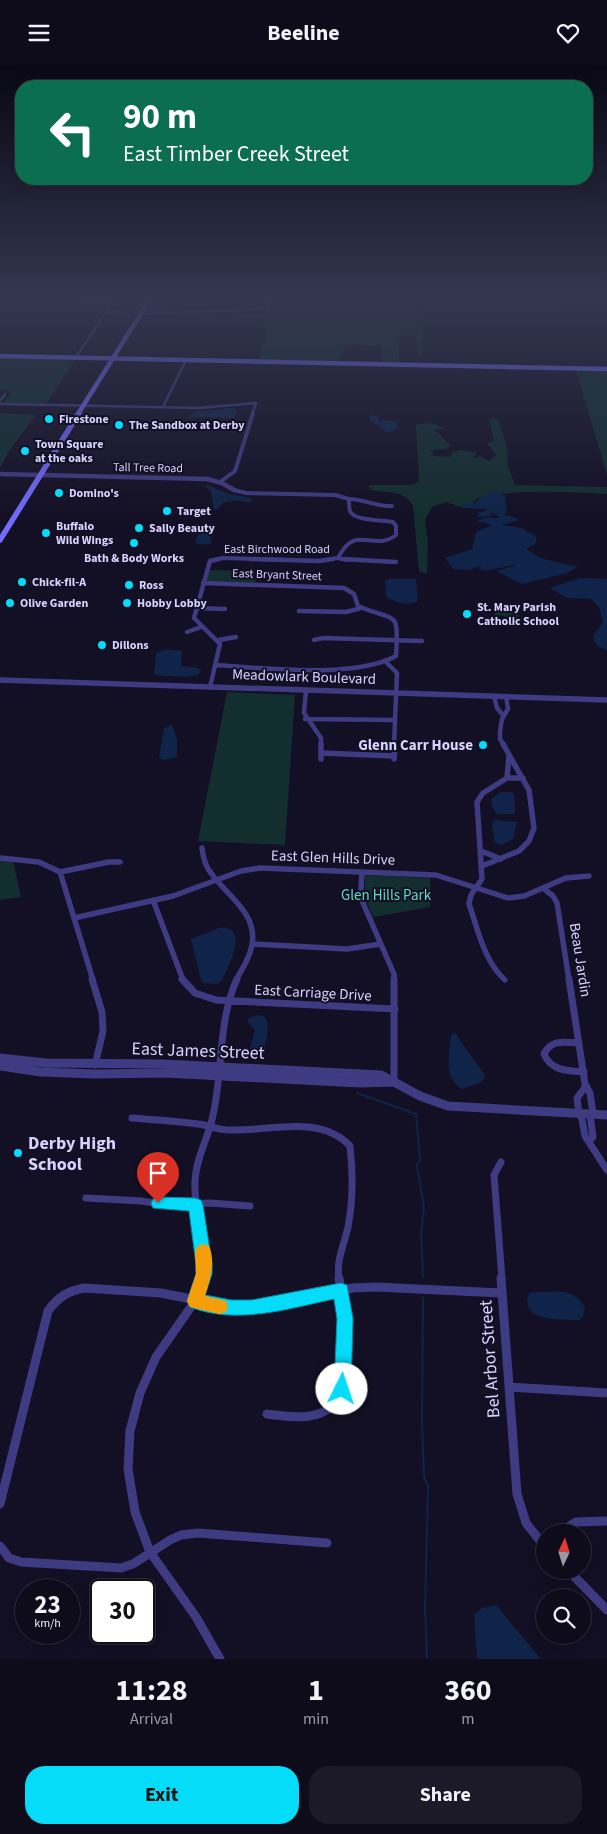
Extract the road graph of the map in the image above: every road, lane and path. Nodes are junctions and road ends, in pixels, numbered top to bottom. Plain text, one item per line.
1 (103, 373) edge
2 (179, 373) edge
3 (4, 394) dead end
4 (0, 402) edge
5 (84, 405) junction
6 (163, 407) junction
7 (0, 474) edge
8 (40, 476) junction
9 (220, 482) junction
10 (234, 490) junction
11 (349, 499) junction
12 (392, 506) dead end
13 (0, 540) edge
14 (338, 558) junction
15 (396, 562) dead end
16 (203, 583) junction
17 (196, 608) junction
18 (361, 608) junction
19 (225, 609) dead end
20 (299, 611) dead end
21 (201, 627) junction
22 (188, 632) dead end
23 (236, 637) dead end
24 (219, 640) junction
25 (314, 640) dead end
26 (397, 640) junction
27 (422, 641) dead end
28 (387, 663) junction
29 (215, 665) junction
30 (0, 680) edge
31 (210, 687) junction
32 (306, 690) junction
33 (397, 693) junction
34 (494, 696) junction
35 (506, 696) junction
36 (607, 699) edge
37 (503, 715) junction
38 (306, 719) junction
39 (394, 721) junction
40 (509, 756) junction
41 (508, 778) junction
42 (523, 778) junction
43 (202, 848) dead end
44 (481, 851) junction
45 (0, 858) edge
46 (501, 859) junction
47 (120, 863) dead end
48 (482, 866) junction
49 (60, 872) junction
50 (362, 872) junction
51 (589, 876) dead end
52 (217, 880) junction
53 (476, 888) junction
54 (543, 888) junction
55 (152, 900) junction
56 (74, 918) junction
57 (253, 944) junction
58 (381, 944) junction
59 (505, 979) dead end
60 (230, 1001) junction
61 (395, 1009) junction
62 (579, 1043) junction
63 (0, 1058) edge
64 (0, 1066) edge
65 (95, 1069) junction
66 (220, 1071) junction
67 (584, 1072) junction
68 (394, 1082) junction
69 (586, 1086) junction
70 (586, 1114) junction
71 (607, 1115) edge
72 (132, 1119) dead end
73 (210, 1127) junction
74 (501, 1162) dead end
75 (607, 1170) edge
76 (86, 1198) dead end
77 (195, 1205) junction
78 (250, 1206) dead end
79 (341, 1290) junction
80 (502, 1293) junction
81 (195, 1301) junction
82 (509, 1387) junction
83 (607, 1393) edge
84 (267, 1414) dead end
85 (0, 1504) edge
86 (607, 1521) edge
87 (569, 1524) edge
88 (536, 1536) edge
89 (327, 1543) dead end
90 (1, 1547) edge
91 (150, 1552) junction
92 (577, 1579) edge
93 (607, 1610) edge
94 (220, 1659) edge

1 - 5 main road
2 - 6 street
3 - 4 street
4 - 5 street
5 - 6 street
5 - 8 main road
6 - 9 street
7 - 8 street, Tall Tree Road
8 - 9 street, Tall Tree Road
8 - 10 street, Tall Tree Road
8 - 13 main road
9 - 10 street, Tall Tree Road
10 - 11 street, Tall Tree Road
11 - 12 street, Tall Tree Road
11 - 14 street
14 - 15 street, East Birchwood Road
14 - 16 street, East Birchwood Road
16 - 17 street
16 - 18 street, East Bryant Street
17 - 19 street
17 - 21 street
18 - 20 street
18 - 26 street
21 - 22 street
21 - 24 street
23 - 24 street
24 - 29 street
25 - 26 street
26 - 27 street
26 - 28 street
28 - 29 street
28 - 33 street
29 - 31 street
30 - 31 street, Meadowlark Boulevard
31 - 32 street, Meadowlark Boulevard
32 - 33 street, Meadowlark Boulevard
32 - 38 street
33 - 34 street, Meadowlark Boulevard
33 - 39 street
34 - 35 street, Meadowlark Boulevard
34 - 37 street
35 - 36 street, Meadowlark Boulevard
35 - 37 street
37 - 40 street
38 - 39 street
38 - 39 street
40 - 41 street
40 - 42 street
41 - 42 street
41 - 44 street
42 - 46 street
43 - 52 street
44 - 46 street
44 - 48 street
45 - 49 street
46 - 48 street
47 - 49 street
48 - 53 street
49 - 56 street
50 - 52 street, East Glen Hills Drive
50 - 53 street, East Glen Hills Drive
50 - 58 street
51 - 54 street, East Glen Hills Drive
52 - 55 street, East Glen Hills Drive
52 - 57 street
53 - 54 street, East Glen Hills Drive
53 - 59 street
54 - 62 street, Beau Jardin
55 - 56 street, East Glen Hills Drive
55 - 60 street, East Carriage Drive
56 - 65 street
57 - 58 street
57 - 60 street
58 - 61 street
60 - 61 street, East Carriage Drive
60 - 66 street
61 - 68 street
62 - 67 street, Beau Jardin
62 - 67 street
63 - 65 street, East James Street
64 - 65 street, East James Street
65 - 66 street, East James Street
66 - 68 street, East James Street
66 - 73 street
67 - 69 street, Beau Jardin
68 - 70 street, East James Street
69 - 70 street, Beau Jardin
69 - 70 street, Beau Jardin
70 - 71 street, East James Street
70 - 75 street, Beau Jardin
72 - 73 street
73 - 77 street
73 - 79 street
74 - 80 street, Bel Arbor Street
76 - 77 street
77 - 78 street
77 - 81 street
79 - 80 street
79 - 81 street
79 - 84 street
80 - 82 street, Bel Arbor Street
81 - 85 street
81 - 91 street
82 - 83 street
82 - 88 street, Bel Arbor Street
86 - 87 street
89 - 91 street
90 - 91 street
91 - 94 street
92 - 93 street

